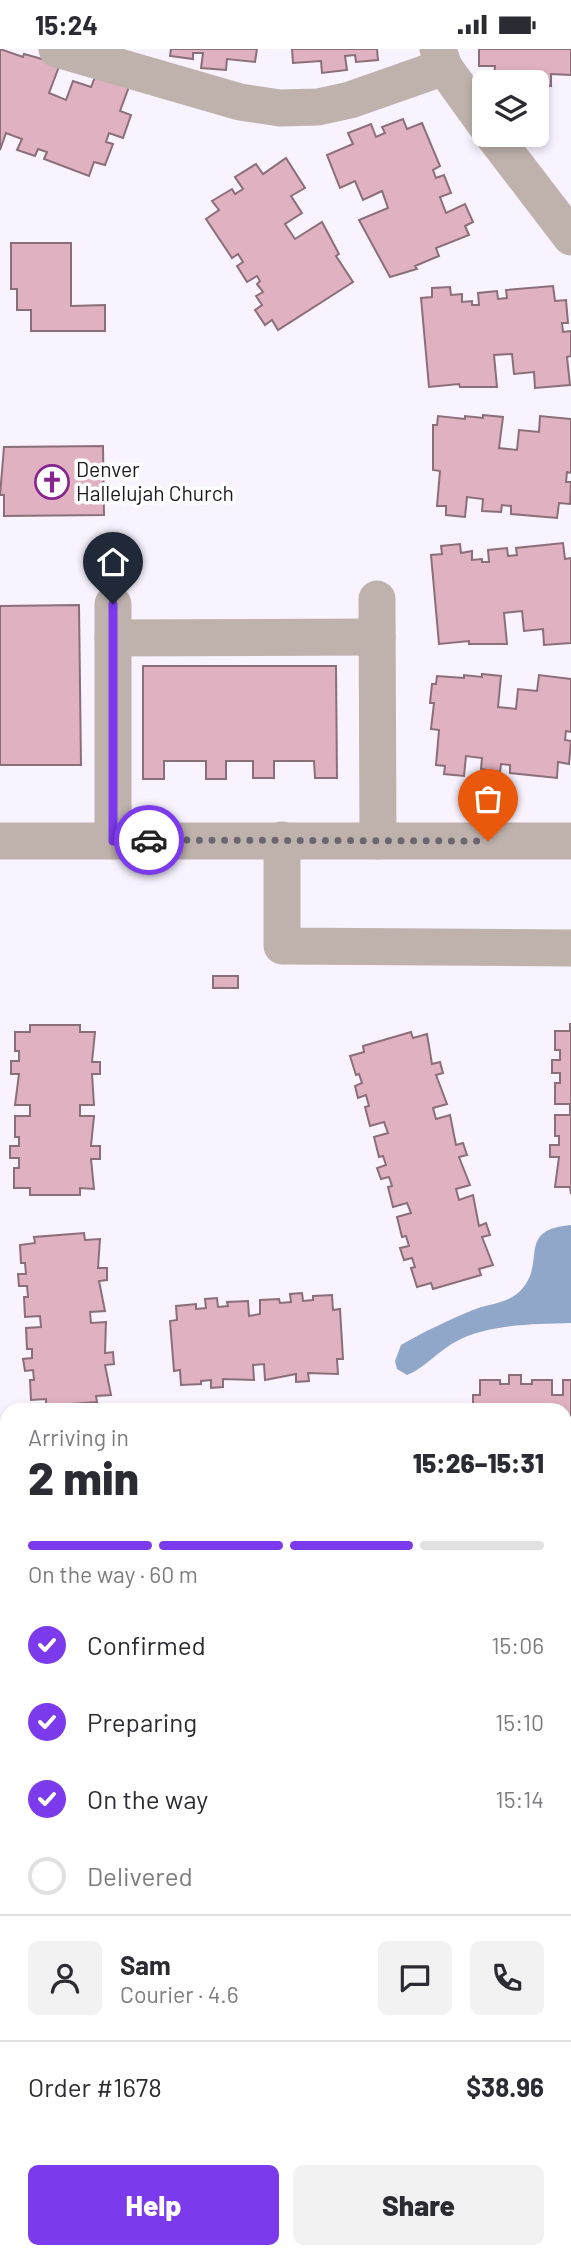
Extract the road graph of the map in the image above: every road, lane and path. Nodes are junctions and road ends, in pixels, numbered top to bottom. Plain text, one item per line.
1 (57, 49) edge
2 (441, 58) edge
3 (472, 104) edge
4 (506, 147) edge
5 (559, 196) edge
6 (571, 237) edge
7 (377, 599) dead end
8 (377, 637) junction
9 (282, 840) junction
10 (0, 841) edge
11 (113, 841) junction
12 (378, 841) junction
13 (571, 841) edge
14 (571, 948) edge

1 - 2 street
2 - 3 street
4 - 5 street
5 - 6 street
7 - 8 street
8 - 11 street
8 - 12 street
9 - 11 street
9 - 12 street
9 - 14 street
10 - 11 street
12 - 13 street

